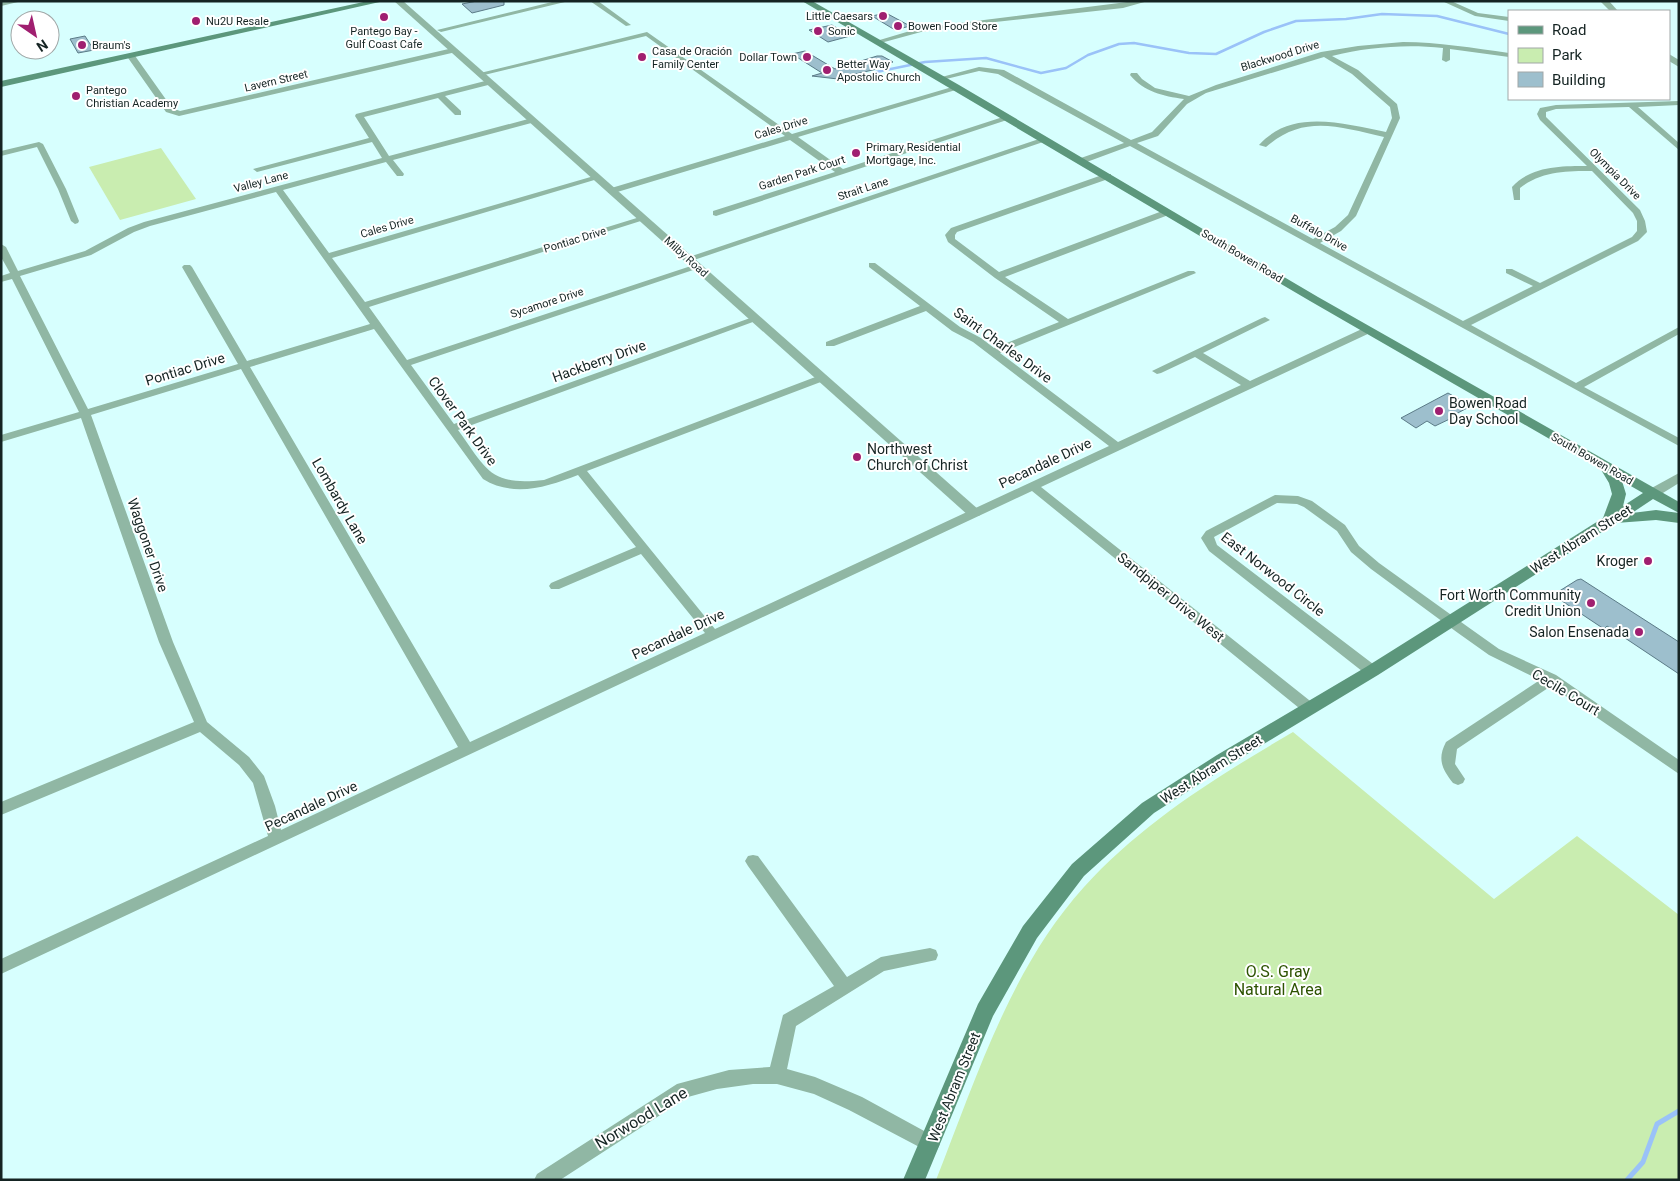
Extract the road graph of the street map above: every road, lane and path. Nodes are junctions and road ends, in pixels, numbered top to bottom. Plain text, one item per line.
1 (16, 1) edge
2 (380, 1) edge
3 (398, 1) edge
4 (566, 1) edge
5 (593, 1) edge
6 (806, 1) edge
7 (1145, 1) edge
8 (1444, 1) edge
9 (1604, 1) edge
10 (1, 4) edge
11 (1613, 10) edge
12 (1508, 18) edge
13 (628, 25) dead end
14 (441, 30) dead end
15 (877, 42) junction
16 (1447, 46) junction
17 (453, 50) junction
18 (1324, 54) junction
19 (1508, 55) edge
20 (130, 56) junction
21 (1446, 60) dead end
22 (1134, 75) dead end
23 (484, 78) junction
24 (942, 78) junction
25 (1, 84) edge
26 (956, 87) junction
27 (439, 94) junction
28 (1190, 98) junction
29 (1679, 103) edge
30 (1630, 104) junction
31 (458, 113) dead end
32 (1009, 118) junction
33 (532, 120) junction
34 (1387, 135) junction
35 (791, 137) junction
36 (373, 139) junction
37 (1045, 140) junction
38 (1132, 143) junction
39 (1263, 145) dead end
40 (1679, 148) edge
41 (1, 154) edge
42 (388, 160) junction
43 (1081, 161) junction
44 (258, 169) dead end
45 (1594, 169) junction
46 (842, 172) junction
47 (400, 174) dead end
48 (1108, 176) junction
49 (597, 178) junction
50 (278, 189) junction
51 (611, 191) junction
52 (1517, 198) dead end
53 (1168, 212) junction
54 (716, 213) dead end
55 (643, 219) junction
56 (75, 221) dead end
57 (1313, 243) junction
58 (1, 247) edge
59 (328, 256) junction
60 (688, 259) junction
61 (872, 265) dead end
62 (187, 267) dead end
63 (697, 267) junction
64 (1509, 271) dead end
65 (1191, 273) dead end
66 (15, 275) junction
67 (998, 276) junction
68 (1, 279) edge
69 (1540, 286) junction
70 (363, 306) junction
71 (927, 306) junction
72 (756, 319) junction
73 (1265, 320) dead end
74 (1066, 322) junction
75 (376, 325) junction
76 (1463, 325) junction
77 (1368, 330) junction
78 (1679, 330) edge
79 (830, 344) dead end
80 (993, 352) junction
81 (1196, 353) junction
82 (404, 364) junction
83 (244, 366) junction
84 (1157, 371) dead end
85 (822, 378) junction
86 (1249, 386) junction
87 (1576, 387) junction
88 (85, 413) junction
89 (451, 428) junction
90 (1, 439) edge
91 (1679, 443) edge
92 (1118, 447) junction
93 (1600, 463) junction
94 (580, 470) junction
95 (1679, 477) edge
96 (1033, 486) junction
97 (1653, 493) junction
98 (1289, 499) joint
99 (1679, 508) edge
100 (974, 514) junction
101 (1679, 518) edge
102 (1609, 521) junction
103 (643, 549) junction
104 (555, 586) dead end
105 (1450, 621) junction
106 (713, 635) junction
107 (1372, 670) junction
108 (1551, 679) junction
109 (1309, 708) junction
110 (202, 725) junction
111 (467, 750) junction
112 (1679, 768) edge
113 (1458, 779) dead end
114 (1, 809) edge
115 (276, 840) junction
116 (753, 861) dead end
117 (930, 955) dead end
118 (1, 967) edge
119 (845, 988) junction
120 (777, 1076) junction
121 (930, 1144) junction
122 (550, 1178) edge
123 (914, 1180) edge

1 - 10 street
2 - 20 main road
3 - 17 street, Milby Road
4 - 14 street
5 - 13 street
6 - 15 main road, South Bowen Road
7 - 15 street
8 - 12 street
9 - 11 street
15 - 24 main road, South Bowen Road
16 - 18 street, Blackwood Drive
16 - 19 street, Blackwood Drive
16 - 21 street
17 - 20 street, Lavern Street
17 - 23 street, Milby Road
18 - 28 street, Blackwood Drive
18 - 34 street
20 - 25 main road
22 - 28 street
23 - 27 street
23 - 33 street, Milby Road
23 - 35 street
24 - 26 main road, South Bowen Road
24 - 38 street, Buffalo Drive
26 - 32 main road, South Bowen Road
26 - 35 street, Cales Drive
27 - 31 street
27 - 36 street
28 - 38 street, Blackwood Drive
29 - 30 street, Olympia Drive
30 - 40 street
30 - 45 street, Olympia Drive
32 - 37 main road, South Bowen Road
32 - 46 street, Garden Park Court
33 - 42 street, Valley Lane
33 - 49 street, Milby Road
34 - 39 street
34 - 57 street
35 - 46 street
35 - 51 street, Cales Drive
36 - 42 street
36 - 44 street
37 - 43 main road, South Bowen Road
37 - 60 street, Strait Lane
38 - 43 street, Blackwood Drive
38 - 57 street, Buffalo Drive
41 - 56 street
42 - 47 street
42 - 50 street, Valley Lane
43 - 48 main road, South Bowen Road
45 - 52 street
45 - 69 street, Olympia Drive
46 - 54 street, Garden Park Court
48 - 53 main road, South Bowen Road
48 - 67 street
49 - 51 street, Milby Road
49 - 59 street, Cales Drive
50 - 59 street, Clover Park Drive
50 - 66 street, Valley Lane
51 - 55 street, Milby Road
53 - 67 street
53 - 77 main road, South Bowen Road
55 - 60 street, Milby Road
55 - 70 street, Pontiac Drive
57 - 76 street, Buffalo Drive
58 - 66 street, Waggoner Drive
59 - 70 street, Clover Park Drive
60 - 63 street, Milby Road
61 - 71 street, Saint Charles Drive
62 - 83 street, Lombardy Lane
63 - 72 street, Milby Road
63 - 82 street, Sycamore Drive
64 - 69 street
65 - 74 street
66 - 68 street, Valley Lane
66 - 88 street, Waggoner Drive
67 - 74 street
69 - 76 street, Olympia Drive
70 - 75 street, Clover Park Drive
71 - 79 street
71 - 80 street, Saint Charles Drive
72 - 85 street, Milby Road
72 - 89 street, Hackberry Drive
73 - 81 street
74 - 80 street
75 - 82 street, Clover Park Drive
75 - 83 street, Pontiac Drive
76 - 87 street, Buffalo Drive
77 - 86 street, Pecandale Drive
77 - 93 main road, South Bowen Road
78 - 87 street
80 - 92 street, Saint Charles Drive
81 - 84 street
81 - 86 street
82 - 89 street, Clover Park Drive
83 - 88 street, Pontiac Drive
83 - 111 street, Lombardy Lane
85 - 94 street, Clover Park Drive
85 - 100 street, Milby Road
86 - 92 street, Pecandale Drive
87 - 91 street, Buffalo Drive
88 - 90 street, Pontiac Drive
88 - 110 street, Waggoner Drive
89 - 94 street, Clover Park Drive
92 - 96 street, Pecandale Drive
93 - 97 main road, South Bowen Road
93 - 102 main road
94 - 103 street
95 - 97 street
96 - 100 street, Pecandale Drive
96 - 109 street, Sandpiper Drive West
97 - 99 main road, South Bowen Road
97 - 102 main road, West Abram Street
98 - 105 street, Cecile Court
98 - 107 street, East Norwood Circle
100 - 106 street, Pecandale Drive
101 - 102 main road
102 - 105 main road, West Abram Street
103 - 104 street
103 - 106 street
105 - 107 main road, West Abram Street
105 - 108 street, Cecile Court
106 - 111 street, Pecandale Drive
107 - 109 main road, West Abram Street
108 - 112 street, Cecile Court
108 - 113 street
109 - 121 main road, West Abram Street
110 - 114 street
110 - 115 street, Waggoner Drive
111 - 115 street, Pecandale Drive
115 - 118 street, Pecandale Drive
116 - 119 street
117 - 119 street
119 - 120 street
120 - 121 street, Norwood Lane
120 - 122 street, Norwood Lane
121 - 123 main road, West Abram Street

